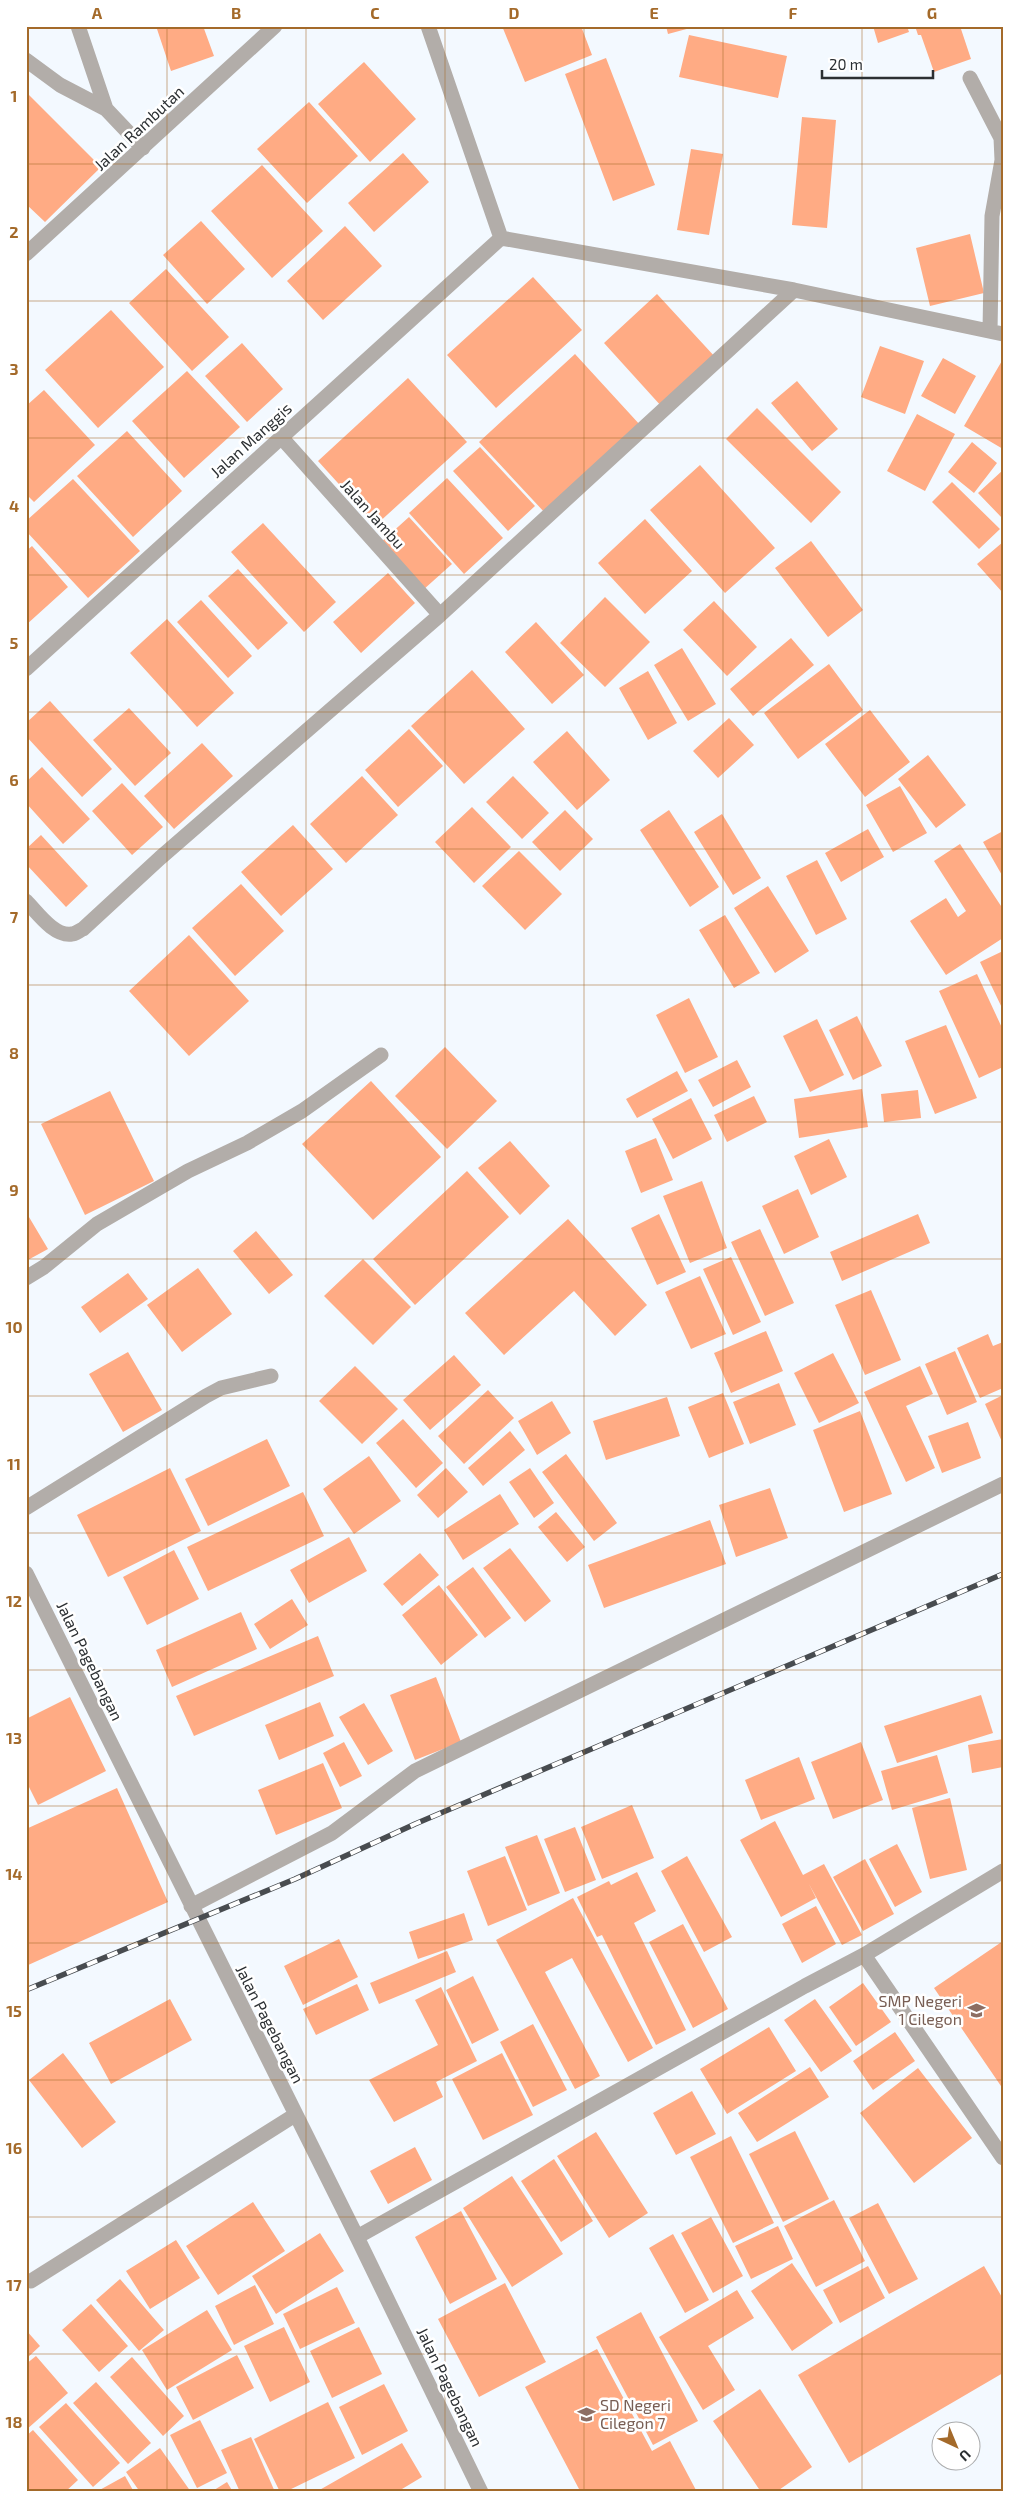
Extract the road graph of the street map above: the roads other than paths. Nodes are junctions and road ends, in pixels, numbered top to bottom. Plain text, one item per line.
1 (78, 26) edge
2 (276, 26) edge
3 (428, 26) edge
4 (26, 60) edge
5 (970, 78) dead end
6 (106, 109) junction
7 (143, 148) junction
8 (501, 238) junction
9 (26, 254) edge
10 (794, 290) junction
11 (996, 332) edge
12 (281, 437) junction
13 (440, 615) junction
14 (26, 669) edge
15 (26, 901) edge
16 (381, 1054) dead end
17 (26, 1278) edge
18 (271, 1376) dead end
19 (1003, 1484) edge
20 (26, 1508) edge
21 (26, 1573) edge
22 (1003, 1871) edge
23 (191, 1906) junction
24 (864, 1955) junction
25 (295, 2115) junction
26 (1003, 2158) edge
27 (357, 2236) junction
28 (31, 2281) dead end
29 (480, 2492) edge

1 - 6 street
2 - 7 street, Jalan Rambutan
3 - 8 street
4 - 6 street
5 - 11 street
6 - 7 street
7 - 9 street, Jalan Rambutan
8 - 10 street
8 - 12 street, Jalan Manggis
10 - 11 street
10 - 13 street
12 - 13 street, Jalan Jambu
12 - 14 street, Jalan Manggis
13 - 15 street
16 - 17 street
18 - 20 street
19 - 23 street
21 - 23 street, Jalan Pagebangan
22 - 24 street
23 - 25 street, Jalan Pagebangan
24 - 26 street
24 - 27 street
25 - 27 street, Jalan Pagebangan
25 - 28 street
27 - 29 street, Jalan Pagebangan

